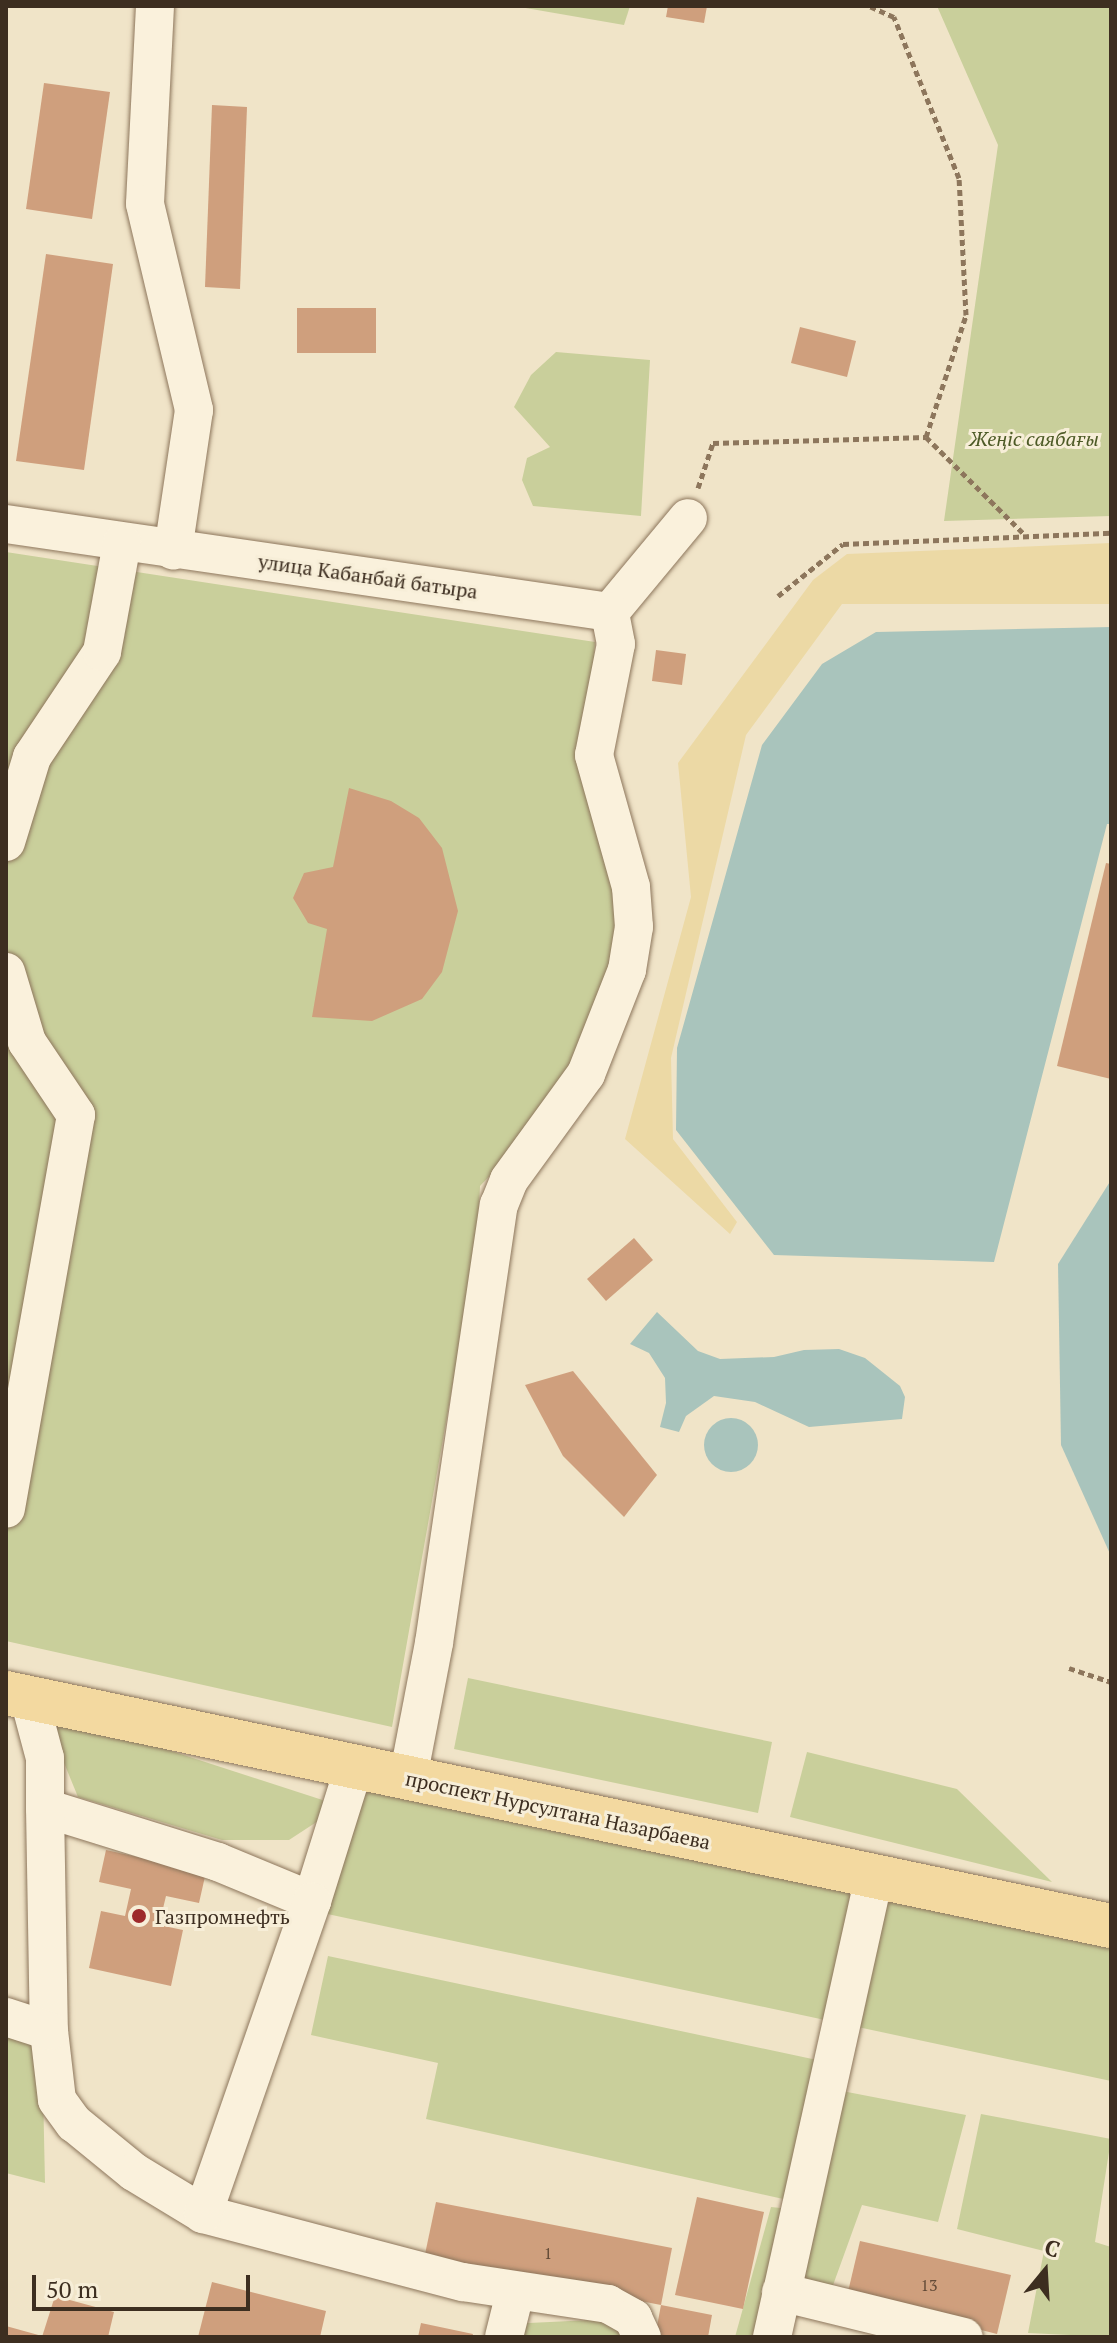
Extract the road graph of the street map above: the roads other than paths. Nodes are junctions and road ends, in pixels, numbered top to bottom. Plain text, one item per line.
1 (155, 6) edge
2 (688, 518) road end
3 (6, 524) edge
4 (122, 543) junction
5 (173, 550) junction
6 (610, 612) junction
7 (6, 842) edge
8 (6, 972) edge
9 (6, 1509) edge
10 (18, 1696) edge
11 (354, 1767) junction
12 (408, 1778) junction
13 (45, 1808) junction
14 (874, 1876) junction
15 (312, 1901) junction
16 (1111, 1926) edge
17 (6, 2017) edge
18 (49, 2031) junction
19 (203, 2214) junction
20 (781, 2292) junction
21 (515, 2293) junction
22 (504, 2337) edge
23 (642, 2337) edge
24 (772, 2337) edge
25 (964, 2337) edge

1 - 5 street
2 - 6 street
3 - 4 street, улица Кабанбай батыра
4 - 5 street, улица Кабанбай батыра
4 - 7 street
5 - 6 street, улица Кабанбай батыра
6 - 12 street
8 - 9 street
10 - 11 main road, проспект Нурсултана Назарбаева
10 - 13 street
11 - 12 main road, проспект Нурсултана Назарбаева
11 - 15 street
12 - 14 main road, проспект Нурсултана Назарбаева
13 - 15 street
13 - 18 street
14 - 16 main road, проспект Нурсултана Назарбаева
14 - 20 street
15 - 19 street
17 - 18 street
18 - 19 street
19 - 21 street
20 - 24 street
20 - 25 street
21 - 22 street
21 - 23 street

